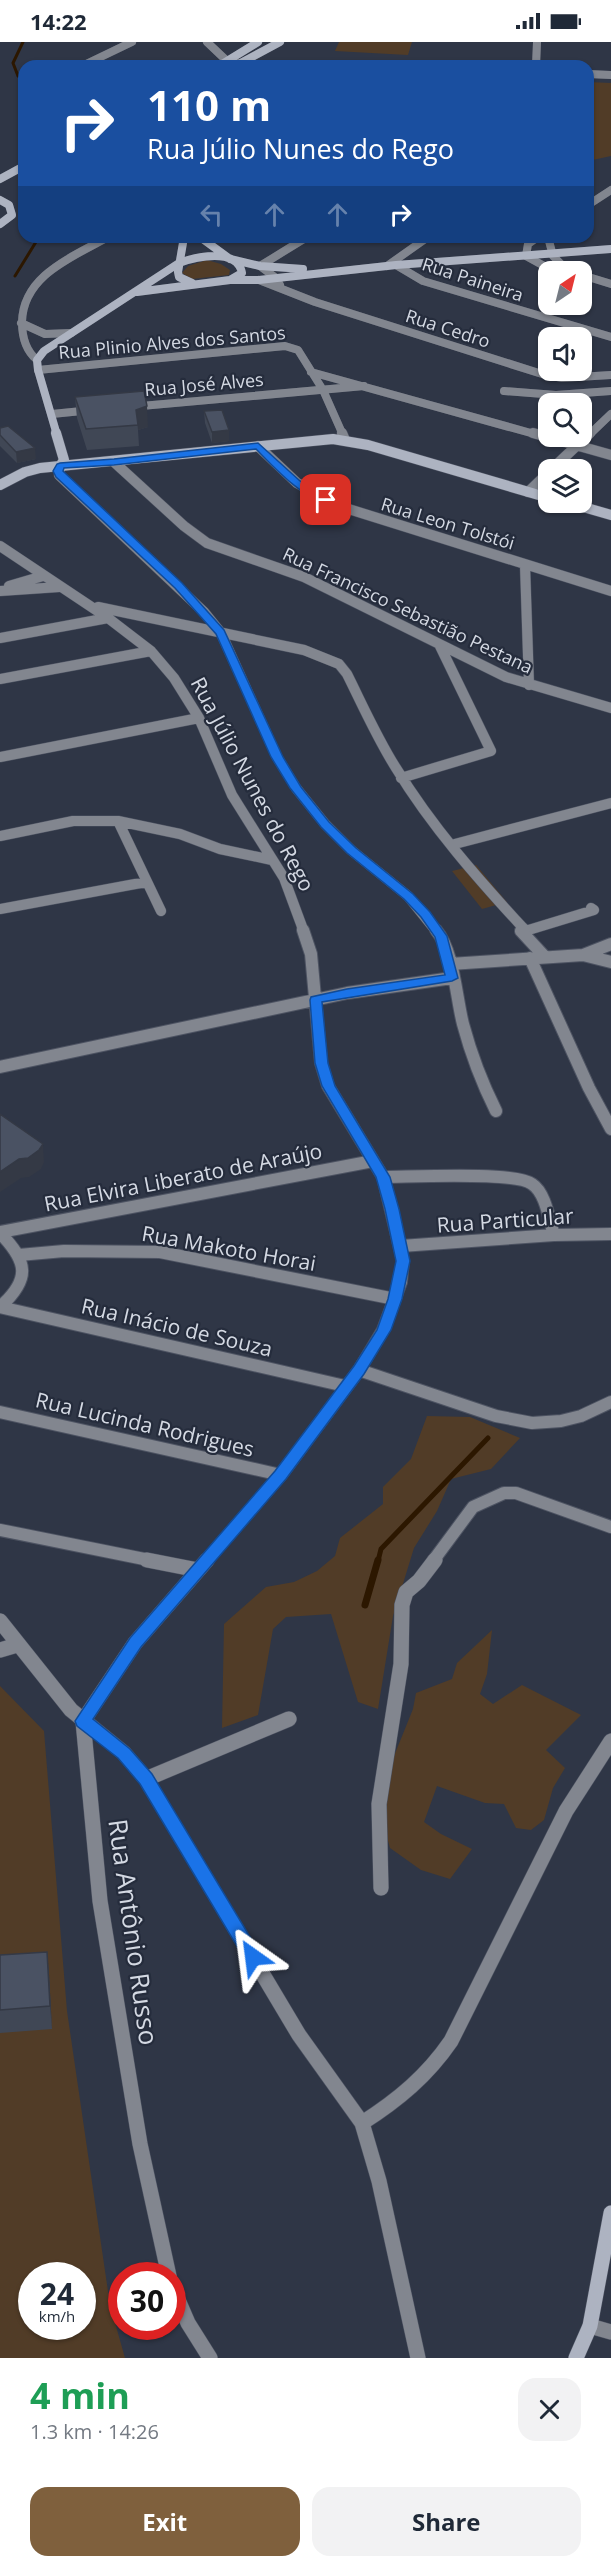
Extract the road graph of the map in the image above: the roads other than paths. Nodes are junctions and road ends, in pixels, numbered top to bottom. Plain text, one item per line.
1 (105, 42) edge
2 (132, 42) edge
3 (207, 42) edge
4 (258, 42) edge
5 (280, 42) edge
6 (537, 42) edge
7 (113, 50) junction
8 (219, 53) junction
9 (235, 55) junction
10 (249, 58) junction
11 (94, 60) edge
12 (226, 60) edge
13 (228, 60) edge
14 (246, 60) edge
15 (260, 60) edge
16 (536, 60) edge
17 (594, 74) edge
18 (611, 75) edge
19 (18, 169) edge
20 (0, 178) edge
21 (611, 190) edge
22 (0, 200) edge
23 (594, 201) edge
24 (0, 224) edge
25 (98, 243) edge
26 (184, 243) edge
27 (208, 243) edge
28 (297, 243) edge
29 (420, 243) edge
30 (529, 243) edge
31 (547, 243) edge
32 (611, 249) edge
33 (552, 254) junction
34 (526, 256) junction
35 (230, 259) junction
36 (556, 261) edge
37 (179, 263) junction
38 (538, 263) edge
39 (391, 265) junction
40 (260, 266) junction
41 (334, 270) junction
42 (276, 278) junction
43 (592, 278) edge
44 (230, 280) junction
45 (259, 280) junction
46 (193, 283) junction
47 (611, 284) edge
48 (281, 286) junction
49 (137, 292) junction
50 (21, 323) junction
51 (71, 333) junction
52 (611, 338) edge
53 (37, 365) junction
54 (311, 372) junction
55 (611, 375) edge
56 (364, 386) junction
57 (323, 390) junction
58 (504, 391) dead end
59 (611, 391) edge
60 (122, 408) edge
61 (99, 410) edge
62 (52, 414) junction
63 (611, 414) edge
64 (592, 431) edge
65 (538, 434) edge
66 (345, 440) junction
67 (258, 446) junction
68 (574, 447) edge
69 (583, 447) edge
70 (611, 455) edge
71 (561, 459) edge
72 (114, 462) junction
73 (60, 466) junction
74 (538, 482) edge
75 (0, 485) edge
76 (528, 492) junction
77 (538, 495) edge
78 (592, 510) edge
79 (611, 515) edge
80 (0, 546) edge
81 (525, 565) junction
82 (43, 576) junction
83 (59, 587) junction
84 (0, 590) edge
85 (611, 591) edge
86 (88, 605) junction
87 (108, 618) junction
88 (221, 633) junction
89 (0, 638) edge
90 (440, 646) junction
91 (151, 651) junction
92 (0, 679) edge
93 (529, 685) junction
94 (611, 708) edge
95 (199, 718) junction
96 (0, 757) edge
97 (401, 778) junction
98 (611, 803) edge
99 (118, 821) junction
100 (0, 836) edge
101 (451, 845) junction
102 (272, 860) junction
103 (146, 882) junction
104 (591, 908) dead end
105 (0, 909) edge
106 (160, 912) dead end
107 (525, 930) junction
108 (611, 944) edge
109 (582, 955) junction
110 (545, 957) junction
111 (530, 958) junction
112 (611, 962) edge
113 (450, 964) junction
114 (452, 978) junction
115 (316, 1000) junction
116 (0, 1067) edge
117 (496, 1111) dead end
118 (611, 1129) edge
119 (373, 1161) junction
120 (383, 1177) junction
121 (0, 1232) edge
122 (611, 1234) edge
123 (554, 1235) junction
124 (401, 1246) junction
125 (20, 1256) junction
126 (395, 1299) junction
127 (0, 1307) edge
128 (359, 1370) junction
129 (345, 1386) junction
130 (608, 1404) edge
131 (0, 1412) edge
132 (281, 1475) junction
133 (611, 1527) edge
134 (0, 1530) edge
135 (198, 1570) junction
136 (0, 1621) edge
137 (17, 1645) junction
138 (0, 1650) edge
139 (289, 1719) dead end
140 (83, 1721) junction
141 (611, 1741) edge
142 (146, 1779) junction
143 (381, 1888) dead end
144 (362, 2123) junction
145 (611, 2213) edge
146 (166, 2262) edge
147 (186, 2318) edge
148 (590, 2326) junction
149 (611, 2332) edge
150 (210, 2358) edge
151 (418, 2358) edge
152 (576, 2358) edge

1 - 7 street
2 - 7 street
3 - 8 street
4 - 9 street
5 - 10 street
6 - 16 street
7 - 11 street
8 - 9 street
8 - 12 street
9 - 10 street
9 - 13 street
10 - 14 street
10 - 15 street
17 - 18 street
19 - 20 street
21 - 23 street
22 - 24 street
25 - 50 street
26 - 37 street
27 - 35 street
28 - 40 street
29 - 39 street
30 - 34 street
31 - 33 street
32 - 33 street
33 - 34 street
33 - 36 street
34 - 38 street
34 - 39 street
35 - 37 street
35 - 40 street
35 - 44 street
37 - 46 street
37 - 49 street
39 - 41 street
39 - 52 street, Rua Paineira
40 - 41 street
40 - 42 street
41 - 42 street
42 - 45 street
42 - 48 street
43 - 47 street
44 - 45 street
44 - 46 street
45 - 48 street, Rua Cedro
46 - 49 street
48 - 55 street, Rua Cedro
49 - 51 street
50 - 51 street
50 - 53 street
51 - 53 street
53 - 54 street, Rua Plinio Alves dos Santos
53 - 62 street
54 - 56 street
54 - 57 street
56 - 57 street, Rua José Alves
56 - 65 street
57 - 60 street, Rua José Alves
57 - 66 street
58 - 59 street
61 - 62 street
62 - 73 street
63 - 64 street
66 - 67 street
66 - 76 street
67 - 72 street
67 - 81 street, Rua Leon Tolstói
68 - 71 street
69 - 70 street
72 - 73 street
72 - 90 street, Rua Francisco Sebastião Pestana
73 - 75 street
73 - 88 street
74 - 76 street
76 - 77 street
78 - 79 street
80 - 82 street, Rua Júlio Nunes do Rego
81 - 85 street, Rua Leon Tolstói
81 - 93 street
82 - 83 street, Rua Júlio Nunes do Rego
82 - 84 street
83 - 84 street
83 - 86 street, Rua Júlio Nunes do Rego
86 - 87 street, Rua Júlio Nunes do Rego
86 - 88 street
87 - 89 street
87 - 91 street, Rua Júlio Nunes do Rego
88 - 97 street
88 - 113 street
90 - 93 street, Rua Francisco Sebastião Pestana
90 - 97 street
91 - 92 street
91 - 95 street, Rua Júlio Nunes do Rego
93 - 94 street, Rua Francisco Sebastião Pestana
95 - 96 street
95 - 102 street, Rua Júlio Nunes do Rego
97 - 101 street
98 - 101 street
99 - 100 street
99 - 102 street
99 - 103 street
101 - 107 street
102 - 115 street, Rua Júlio Nunes do Rego
103 - 105 street
103 - 106 street
104 - 107 street
107 - 110 street
108 - 109 street
109 - 110 street
109 - 112 street
110 - 111 street
111 - 113 street
111 - 118 street
113 - 114 street
114 - 115 street
114 - 117 street
115 - 116 street
115 - 119 street, Rua Júlio Nunes do Rego
119 - 120 street, Rua Júlio Nunes do Rego
119 - 121 street, Rua Elvira Liberato de Araújo
120 - 123 street
120 - 124 street, Rua Júlio Nunes do Rego
121 - 125 street
122 - 123 street, Rua Particular
123 - 124 street, Rua Particular
124 - 126 street, Rua Júlio Nunes do Rego
125 - 126 street, Rua Makoto Horai
125 - 127 street
126 - 128 street, Rua Júlio Nunes do Rego
127 - 129 street, Rua Inácio de Souza
128 - 129 street, Rua Júlio Nunes do Rego
128 - 130 street
129 - 132 street, Rua Júlio Nunes do Rego
131 - 132 street, Rua Lucinda Rodrigues
132 - 135 street, Rua Júlio Nunes do Rego
133 - 143 street
134 - 135 street
135 - 140 street, Rua Júlio Nunes do Rego
136 - 137 street
137 - 138 street
137 - 140 street
139 - 142 street
140 - 142 street
140 - 146 street, Rua Antônio Russo
141 - 144 street
142 - 144 street
144 - 151 street
145 - 148 street
147 - 150 street
148 - 149 street
148 - 152 street

